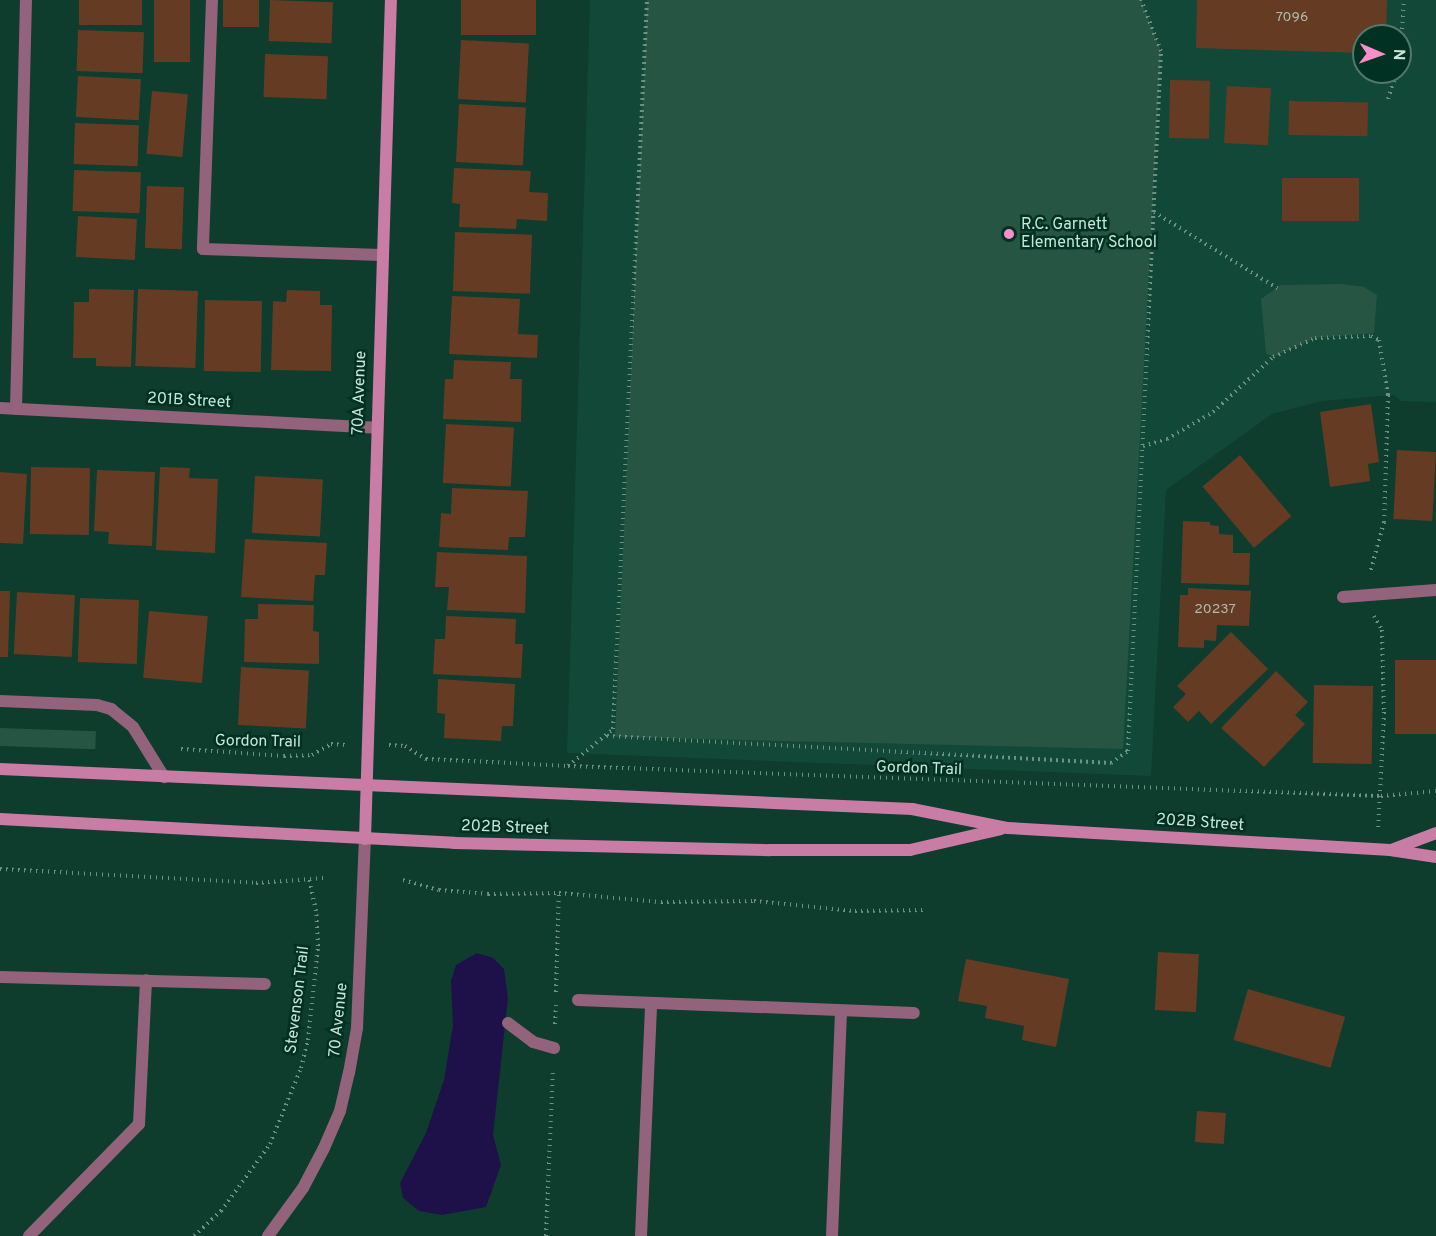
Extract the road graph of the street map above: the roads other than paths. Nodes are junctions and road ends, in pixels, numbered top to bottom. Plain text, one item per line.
1 (26, 0) edge
2 (212, 0) edge
3 (392, 0) edge
4 (381, 255) junction
5 (0, 408) edge
6 (16, 409) junction
7 (376, 428) junction
8 (1436, 590) edge
9 (1343, 597) dead end
10 (0, 701) edge
11 (0, 769) edge
12 (164, 777) junction
13 (366, 787) junction
14 (0, 819) edge
15 (1008, 828) junction
16 (1436, 833) edge
17 (365, 839) junction
18 (1390, 850) junction
19 (1436, 857) edge
20 (0, 976) edge
21 (146, 980) junction
22 (265, 984) dead end
23 (578, 1000) dead end
24 (651, 1004) junction
25 (842, 1011) junction
26 (914, 1013) dead end
27 (508, 1023) dead end
28 (554, 1048) dead end
29 (29, 1236) edge
30 (268, 1236) edge
31 (641, 1236) edge
32 (832, 1236) edge

1 - 6 street
2 - 4 street
3 - 4 main road, 70A Avenue
4 - 7 main road, 70A Avenue
5 - 6 street, 201B Street
6 - 7 street, 201B Street
7 - 13 main road, 70A Avenue
8 - 9 street
10 - 12 street
11 - 12 main road, 202B Street
12 - 13 main road, 202B Street
13 - 15 main road, 202B Street
13 - 17 main road, 70 Avenue
14 - 17 main road, 202B Street
15 - 17 main road, 202B Street
15 - 18 main road, 202B Street
16 - 18 main road, 202B Street
17 - 30 street, 70 Avenue
18 - 19 main road, 202B Street
20 - 21 street
21 - 22 street
21 - 29 street
23 - 24 street
24 - 25 street
24 - 31 street
25 - 26 street
25 - 32 street
27 - 28 street

